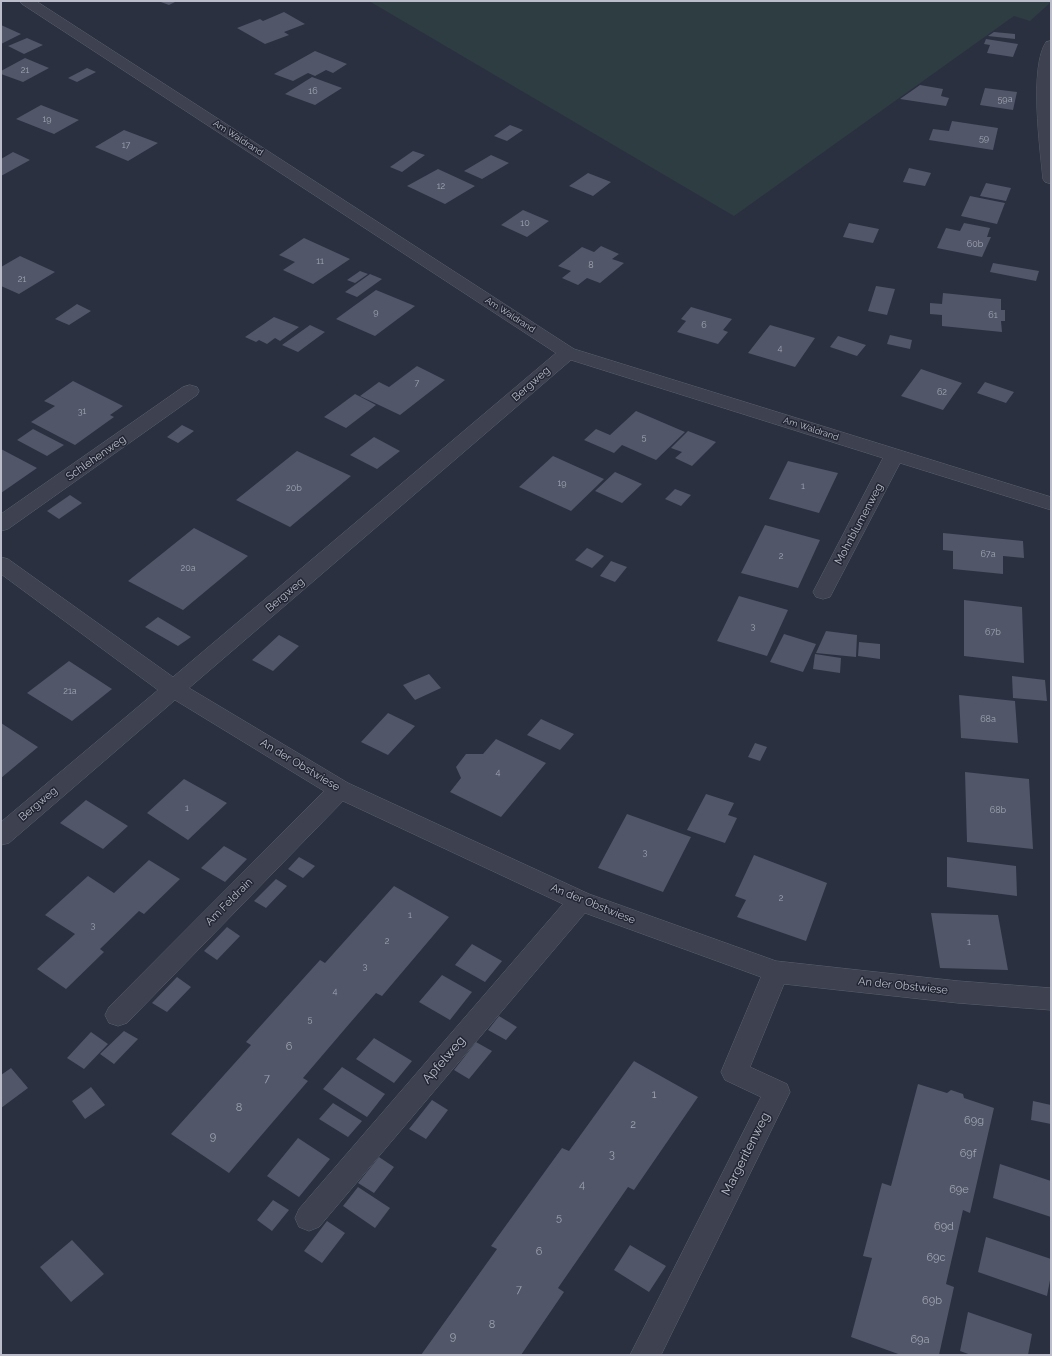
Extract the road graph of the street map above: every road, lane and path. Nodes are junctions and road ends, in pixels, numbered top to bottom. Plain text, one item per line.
1 (27, 1) edge
2 (1051, 44) edge
3 (1051, 179) edge
4 (568, 353) junction
5 (190, 391) dead end
6 (894, 456) junction
7 (1051, 504) edge
8 (1, 524) edge
9 (1, 564) edge
10 (823, 592) dead end
11 (173, 689) junction
12 (340, 789) junction
13 (1, 836) edge
14 (580, 901) junction
15 (776, 972) junction
16 (1051, 999) edge
17 (118, 1015) dead end
18 (309, 1218) dead end
19 (645, 1355) edge

1 - 4 street, Am Waldrand
2 - 3 street
4 - 6 street, Am Waldrand
4 - 11 street, Bergweg
5 - 8 street, Schlehenweg
6 - 7 street, Am Waldrand
6 - 10 street, Mohnblumenweg
9 - 11 street
11 - 12 street, An der Obstwiese
11 - 13 street, Bergweg
12 - 14 street, An der Obstwiese
12 - 17 street, Am Feldrain
14 - 15 street, An der Obstwiese
14 - 18 street, Apfelweg
15 - 16 street, An der Obstwiese
15 - 19 street, Margeritenweg

